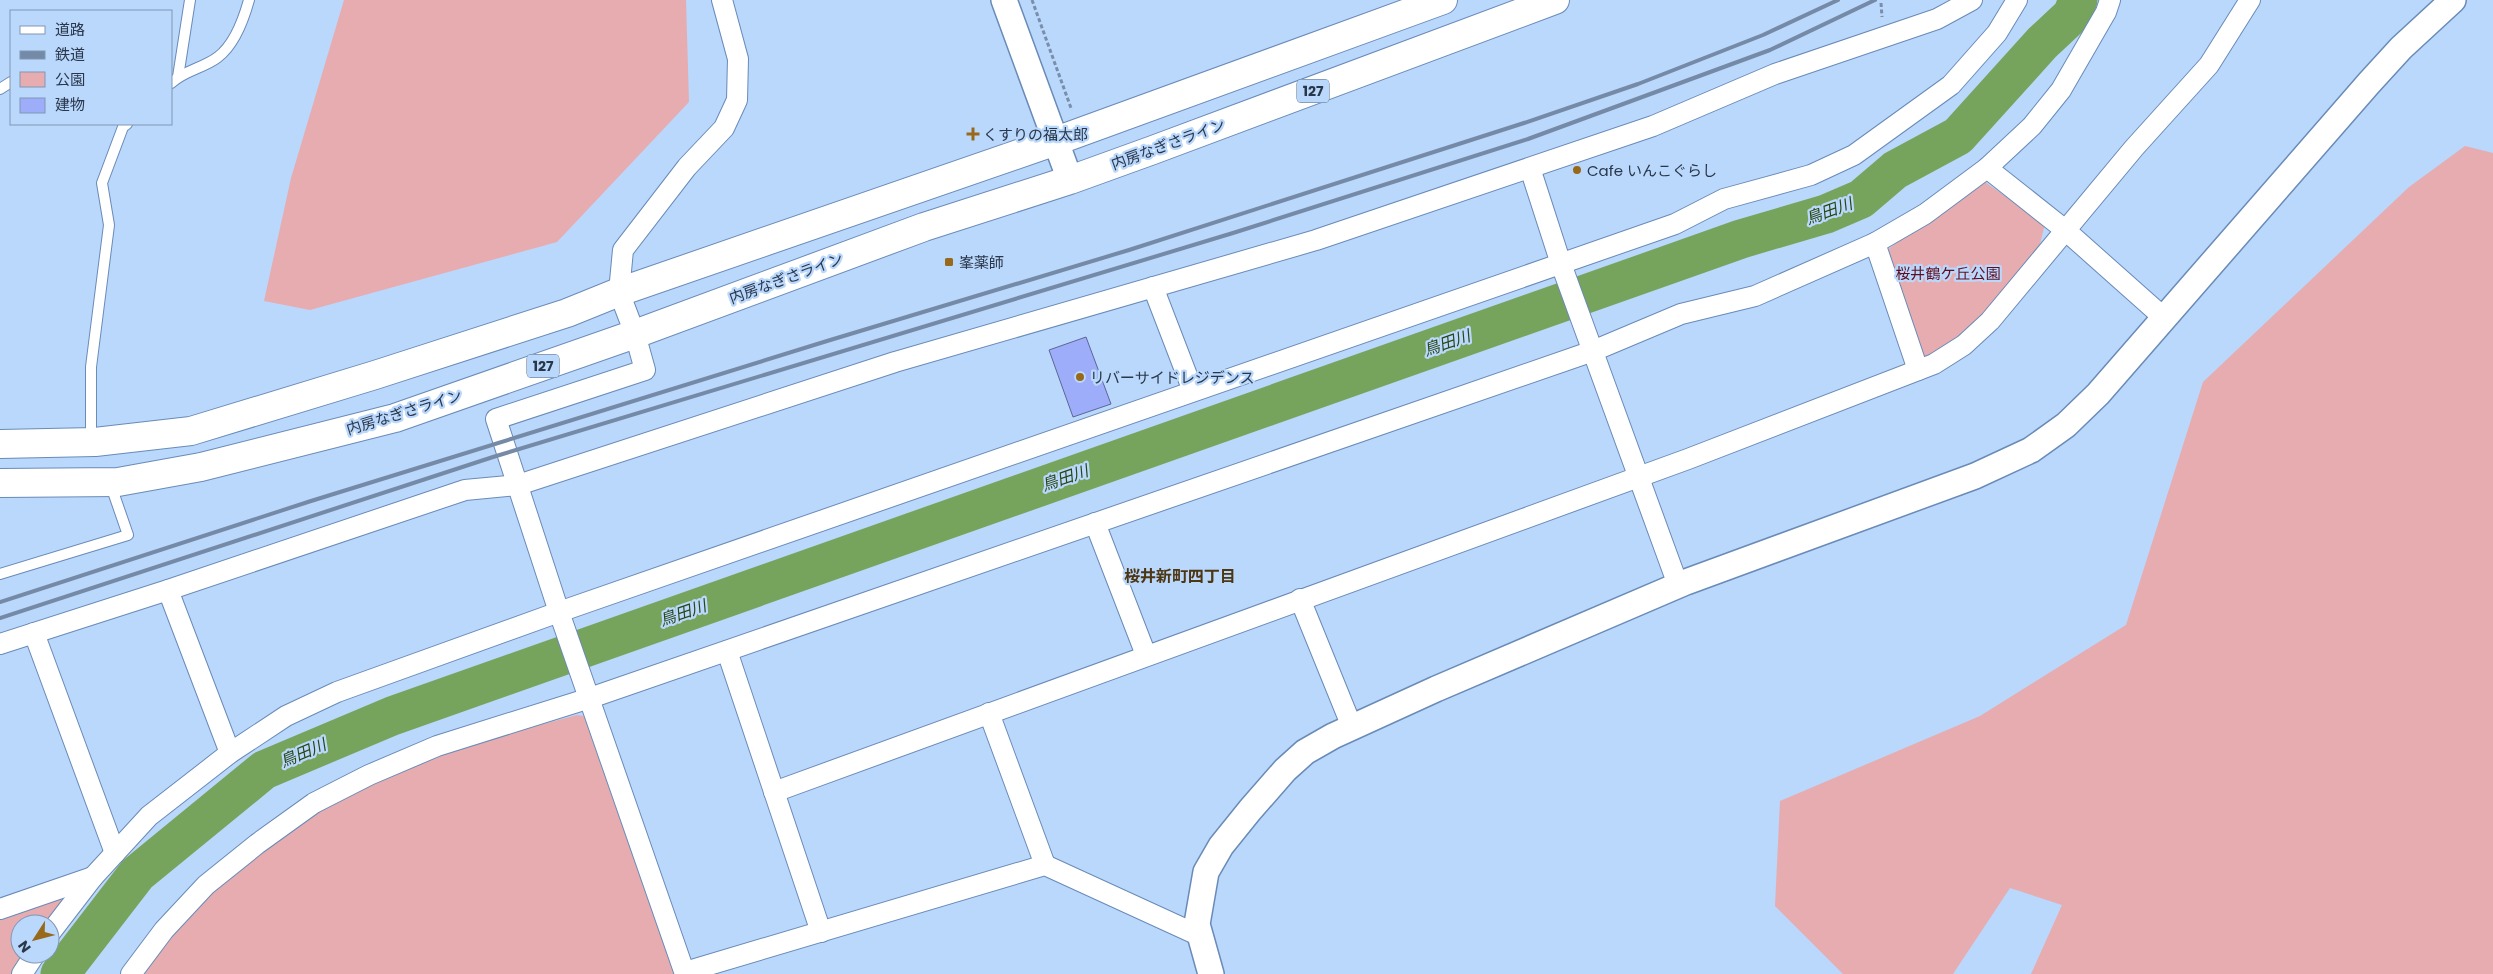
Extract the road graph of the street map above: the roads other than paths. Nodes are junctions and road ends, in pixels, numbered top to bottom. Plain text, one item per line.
1 (190, 0) edge
2 (249, 0) edge
3 (722, 0) edge
4 (1004, 0) edge
5 (1443, 0) edge
6 (1555, 0) edge
7 (1972, 0) edge
8 (2017, 0) edge
9 (2110, 0) edge
10 (2250, 0) edge
11 (2453, 0) edge
12 (175, 80) edge
13 (126, 125) edge
14 (1056, 141) junction
15 (1530, 168) junction
16 (1987, 168) junction
17 (1070, 180) junction
18 (2064, 229) junction
19 (1875, 243) junction
20 (1563, 268) junction
21 (1153, 287) junction
22 (619, 292) junction
23 (2164, 317) junction
24 (635, 334) junction
25 (1591, 346) junction
26 (1918, 370) junction
27 (1193, 392) junction
28 (91, 442) junction
29 (0, 444) edge
30 (1639, 477) junction
31 (110, 482) junction
32 (0, 483) edge
33 (518, 485) junction
34 (1095, 523) junction
35 (0, 574) edge
36 (1678, 585) junction
37 (168, 590) junction
38 (1300, 599) junction
39 (559, 612) junction
40 (34, 633) junction
41 (0, 644) edge
42 (726, 651) junction
43 (1146, 655) junction
44 (587, 691) junction
45 (989, 713) junction
46 (1352, 727) junction
47 (230, 753) junction
48 (774, 792) junction
49 (115, 853) junction
50 (1045, 866) junction
51 (93, 877) junction
52 (0, 909) edge
53 (60, 920) edge
54 (821, 932) junction
55 (1200, 936) junction
56 (685, 973) edge
57 (131, 974) edge
58 (1211, 974) edge

1 - 12 lane
2 - 12 lane
3 - 22 street
4 - 14 street
5 - 14 highway
6 - 17 highway, 内房なぎさライン / 127
7 - 15 street
8 - 20 street
9 - 16 street
10 - 18 street
11 - 23 street
13 - 28 lane
14 - 17 street
14 - 22 highway
15 - 20 street
15 - 21 street
16 - 18 street
16 - 19 street
17 - 24 highway, 内房なぎさライン / 127
18 - 23 street
18 - 26 street
19 - 25 street
19 - 26 street
20 - 25 street
20 - 27 street
21 - 27 street
21 - 33 street
22 - 24 street
22 - 28 highway
23 - 36 street
24 - 31 highway, 内房なぎさライン / 127
24 - 33 street
25 - 30 street
25 - 34 street
26 - 30 street
27 - 39 street
28 - 29 highway
30 - 36 street
30 - 38 street
31 - 32 highway, 内房なぎさライン / 127
31 - 35 lane
33 - 37 street
33 - 39 street
34 - 42 street
34 - 43 street
36 - 46 street
37 - 40 street
37 - 47 street
38 - 43 street
38 - 46 street
39 - 44 street
39 - 47 street
40 - 41 street
40 - 49 street
42 - 44 street
42 - 48 street
43 - 45 street
44 - 56 street
44 - 57 street
45 - 48 street
45 - 50 street
46 - 55 street
47 - 49 street
48 - 54 street
49 - 51 street
50 - 54 street
50 - 55 street
51 - 52 street
51 - 53 street
54 - 56 street
55 - 58 street

